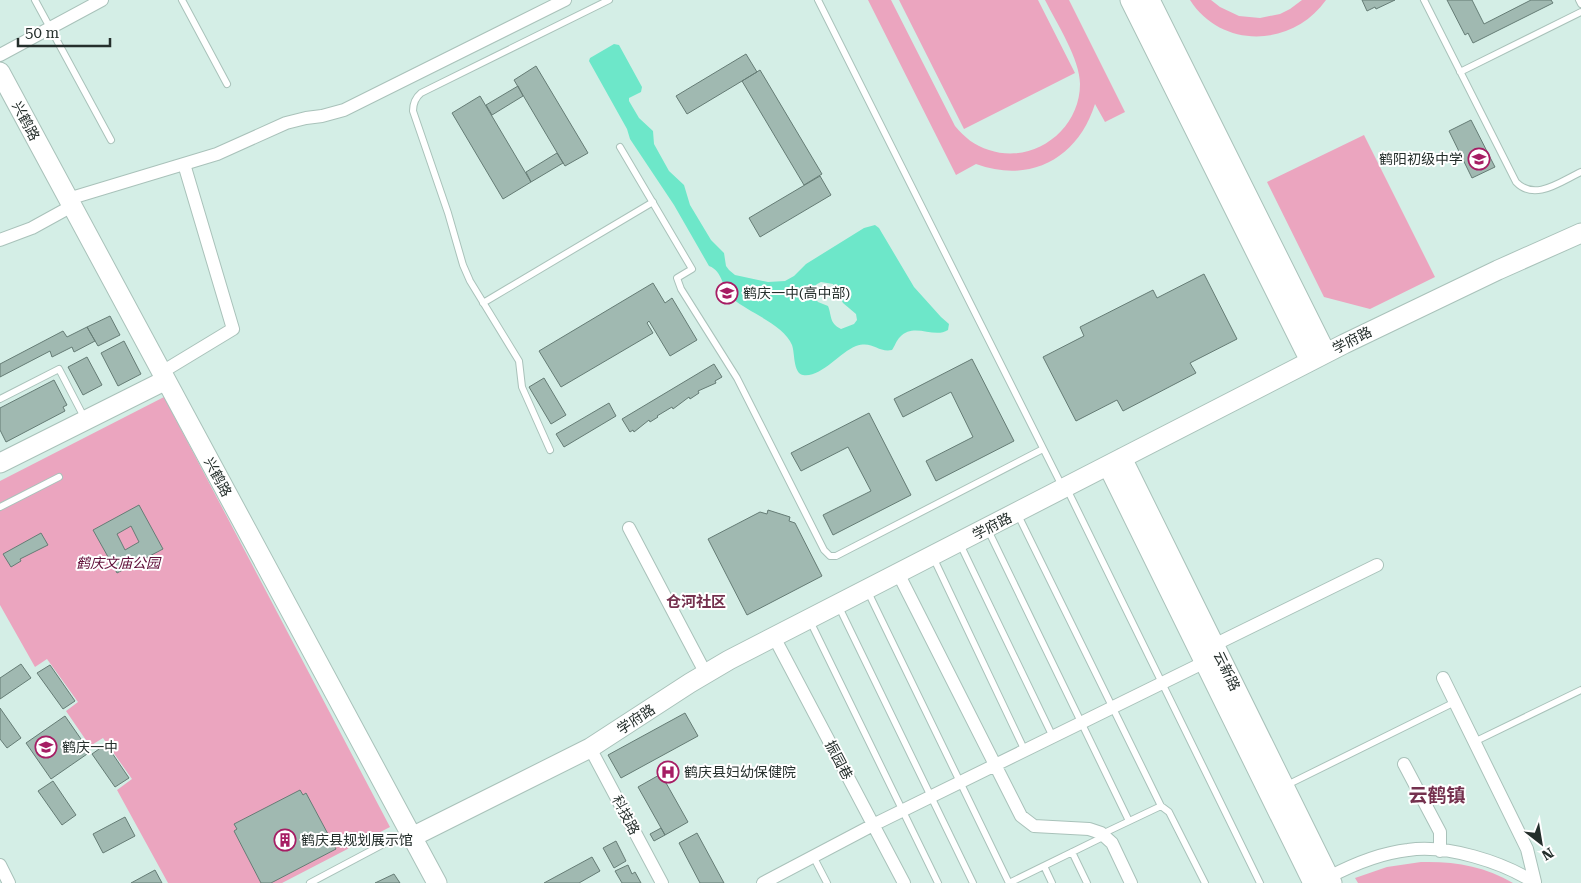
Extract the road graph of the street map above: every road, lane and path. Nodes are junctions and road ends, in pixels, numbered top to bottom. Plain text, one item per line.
1 (35, 0) edge
2 (102, 0) edge
3 (182, 0) edge
4 (565, 0) edge
5 (609, 0) edge
6 (818, 0) edge
7 (1130, 0) edge
8 (1150, 0) edge
9 (1424, 0) edge
10 (1579, 0) edge
11 (87, 3) edge
12 (1581, 4) edge
13 (1581, 12) edge
14 (50, 28) junction
15 (0, 55) edge
16 (0, 72) edge
17 (1460, 72) junction
18 (227, 84) dead end
19 (111, 140) dead end
20 (620, 147) dead end
21 (184, 164) junction
22 (1581, 172) edge
23 (70, 202) junction
24 (653, 202) junction
25 (1581, 233) edge
26 (0, 240) edge
27 (483, 303) junction
28 (1318, 357) junction
29 (164, 376) junction
30 (0, 399) edge
31 (85, 420) junction
32 (1043, 449) junction
33 (550, 450) dead end
34 (1115, 462) junction
35 (0, 463) edge
36 (59, 477) dead end
37 (1065, 488) junction
38 (0, 507) edge
39 (1017, 513) junction
40 (629, 528) dead end
41 (987, 528) junction
42 (959, 542) junction
43 (932, 556) junction
44 (1377, 565) dead end
45 (898, 574) junction
46 (867, 590) junction
47 (838, 604) junction
48 (809, 619) junction
49 (774, 637) junction
50 (1214, 645) junction
51 (1205, 662) junction
52 (706, 674) junction
53 (1443, 678) dead end
54 (1162, 683) junction
55 (1581, 690) edge
56 (1455, 702) junction
57 (1112, 708) junction
58 (1083, 722) junction
59 (1053, 737) junction
60 (1474, 742) junction
61 (590, 748) junction
62 (1024, 751) junction
63 (1404, 764) dead end
64 (995, 765) junction
65 (960, 782) junction
66 (1284, 786) junction
67 (932, 796) junction
68 (1161, 806) junction
69 (903, 810) junction
70 (1130, 821) junction
71 (873, 825) junction
72 (410, 834) junction
73 (1103, 835) junction
74 (1440, 851) junction
75 (1072, 852) junction
76 (813, 856) junction
77 (0, 865) edge
78 (1044, 866) junction
79 (1324, 881) edge
80 (435, 882) edge
81 (1013, 882) edge
82 (9, 883) edge
83 (310, 883) edge
84 (662, 883) edge
85 (763, 883) edge
86 (827, 883) edge
87 (904, 883) edge
88 (938, 883) edge
89 (973, 883) edge
90 (1052, 883) edge
91 (1087, 883) edge
92 (1131, 883) edge
93 (1205, 883) edge
94 (1260, 883) edge
95 (1535, 883) edge

1 - 14 lane
2 - 11 street
3 - 18 lane
4 - 21 street
5 - 27 lane
6 - 32 lane
7 - 28 street
8 - 28 street
9 - 17 lane
10 - 12 lane
11 - 14 street
13 - 17 lane
14 - 15 street
14 - 19 lane
16 - 23 street, 兴鹤路
17 - 22 lane
20 - 24 lane
21 - 23 street
21 - 29 street
23 - 26 street
23 - 29 street, 兴鹤路
24 - 27 lane
24 - 32 lane
25 - 28 street, 学府路
27 - 33 lane
28 - 34 street, 学府路
29 - 31 street
29 - 72 street, 兴鹤路
30 - 31 lane
31 - 35 street
32 - 37 lane
34 - 37 street, 学府路
34 - 50 street, 云新路
34 - 51 street, 云新路
36 - 38 lane
37 - 39 street, 学府路
37 - 54 lane
39 - 41 street, 学府路
39 - 57 lane
40 - 52 street
41 - 42 street, 学府路
41 - 58 lane
42 - 43 street, 学府路
42 - 59 lane
43 - 45 street, 学府路
43 - 62 lane
44 - 50 street
45 - 46 street, 学府路
45 - 64 street
46 - 47 street, 学府路
46 - 65 lane
47 - 48 street, 学府路
47 - 67 lane
48 - 49 street, 学府路
48 - 69 lane
49 - 52 street, 学府路
49 - 71 street, 振园巷
50 - 66 street, 云新路
51 - 54 street
51 - 79 street, 云新路
52 - 61 street, 学府路
53 - 56 street
54 - 57 street
54 - 94 lane
55 - 60 lane
56 - 60 street
56 - 66 lane
57 - 58 street
57 - 68 lane
58 - 59 street
58 - 70 lane
59 - 62 street
60 - 95 street
61 - 72 street, 学府路
61 - 84 street, 科技路
62 - 64 street
63 - 74 street
64 - 65 street
64 - 73 street
65 - 67 street
65 - 81 lane
66 - 79 street, 云新路
67 - 69 street
67 - 89 lane
68 - 70 lane
68 - 93 lane
69 - 71 street
69 - 88 lane
70 - 73 lane
71 - 76 street
71 - 87 street, 振园巷
72 - 80 street, 兴鹤路
72 - 83 lane
73 - 75 lane
73 - 92 street
74 - 79 street
74 - 95 street
75 - 78 lane
75 - 91 lane
76 - 85 street
76 - 86 lane
77 - 82 street
78 - 81 lane
78 - 90 lane

